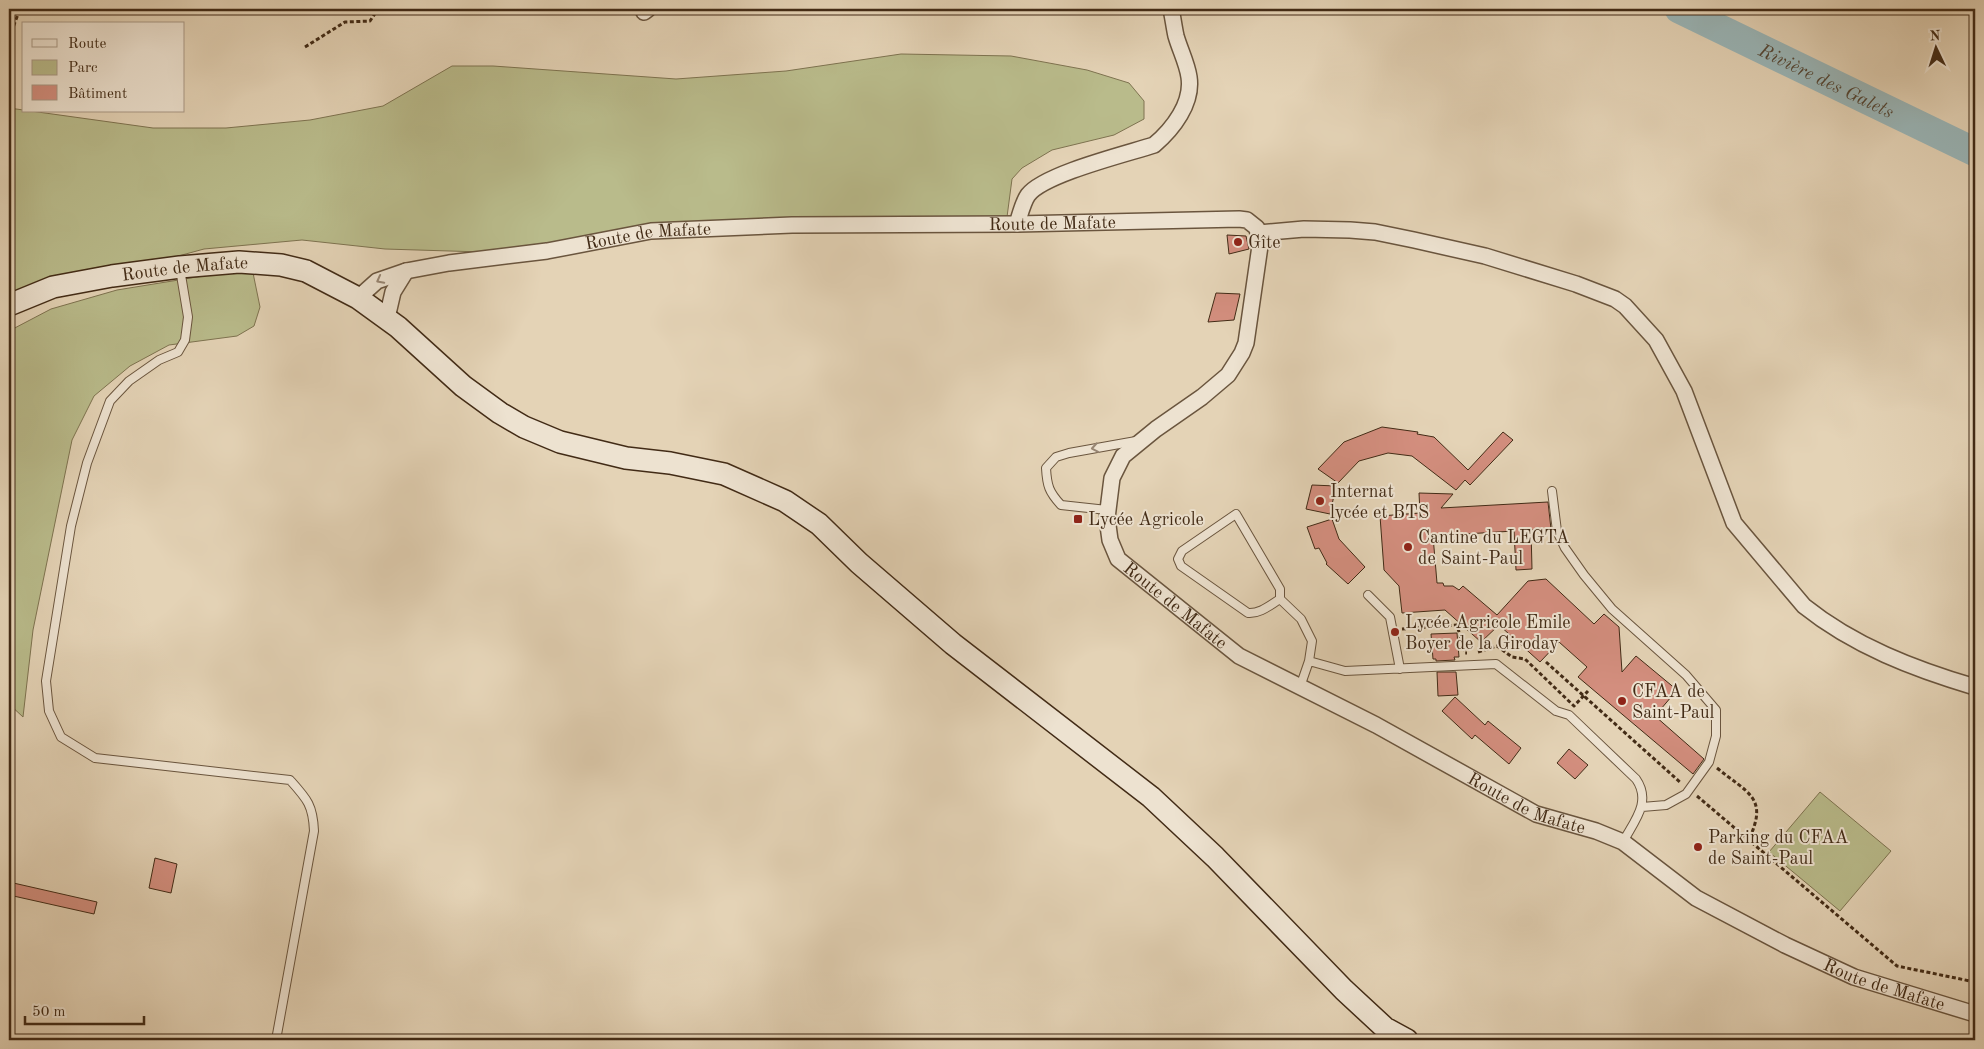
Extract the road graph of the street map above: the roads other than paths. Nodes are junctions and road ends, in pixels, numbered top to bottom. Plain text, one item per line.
1 (1171, 9) edge
2 (1017, 224) junction
3 (1259, 232) junction
4 (180, 267) junction
5 (406, 271) junction
6 (358, 298) junction
7 (9, 305) edge
8 (387, 318) junction
9 (1143, 439) junction
10 (1552, 491) dead end
11 (1108, 510) junction
12 (1368, 595) dead end
13 (1280, 599) junction
14 (1309, 661) junction
15 (1400, 668) junction
16 (1300, 687) junction
17 (1975, 687) edge
18 (1642, 807) junction
19 (1623, 842) junction
20 (1975, 1014) edge
21 (276, 1040) edge
22 (1406, 1040) edge

1 - 2 street
2 - 3 street, Route de Mafate
2 - 5 street, Route de Mafate
3 - 9 street, Route de Mafate
3 - 17 street
4 - 6 main road, Route de Mafate
4 - 7 main road, Route de Mafate
4 - 21 lane
5 -> 6 street, Route de Mafate
5 - 8 street
6 - 8 main road, Route de Mafate
8 - 22 main road, Route de Mafate
9 - 11 street, Route de Mafate
9 -> 11 lane
10 - 18 lane
11 - 16 street, Route de Mafate
12 - 15 lane
13 - 13 lane
13 - 14 lane
14 - 15 lane
14 - 16 lane
15 - 18 lane
16 - 19 street, Route de Mafate
18 - 19 lane
19 - 20 street, Route de Mafate

